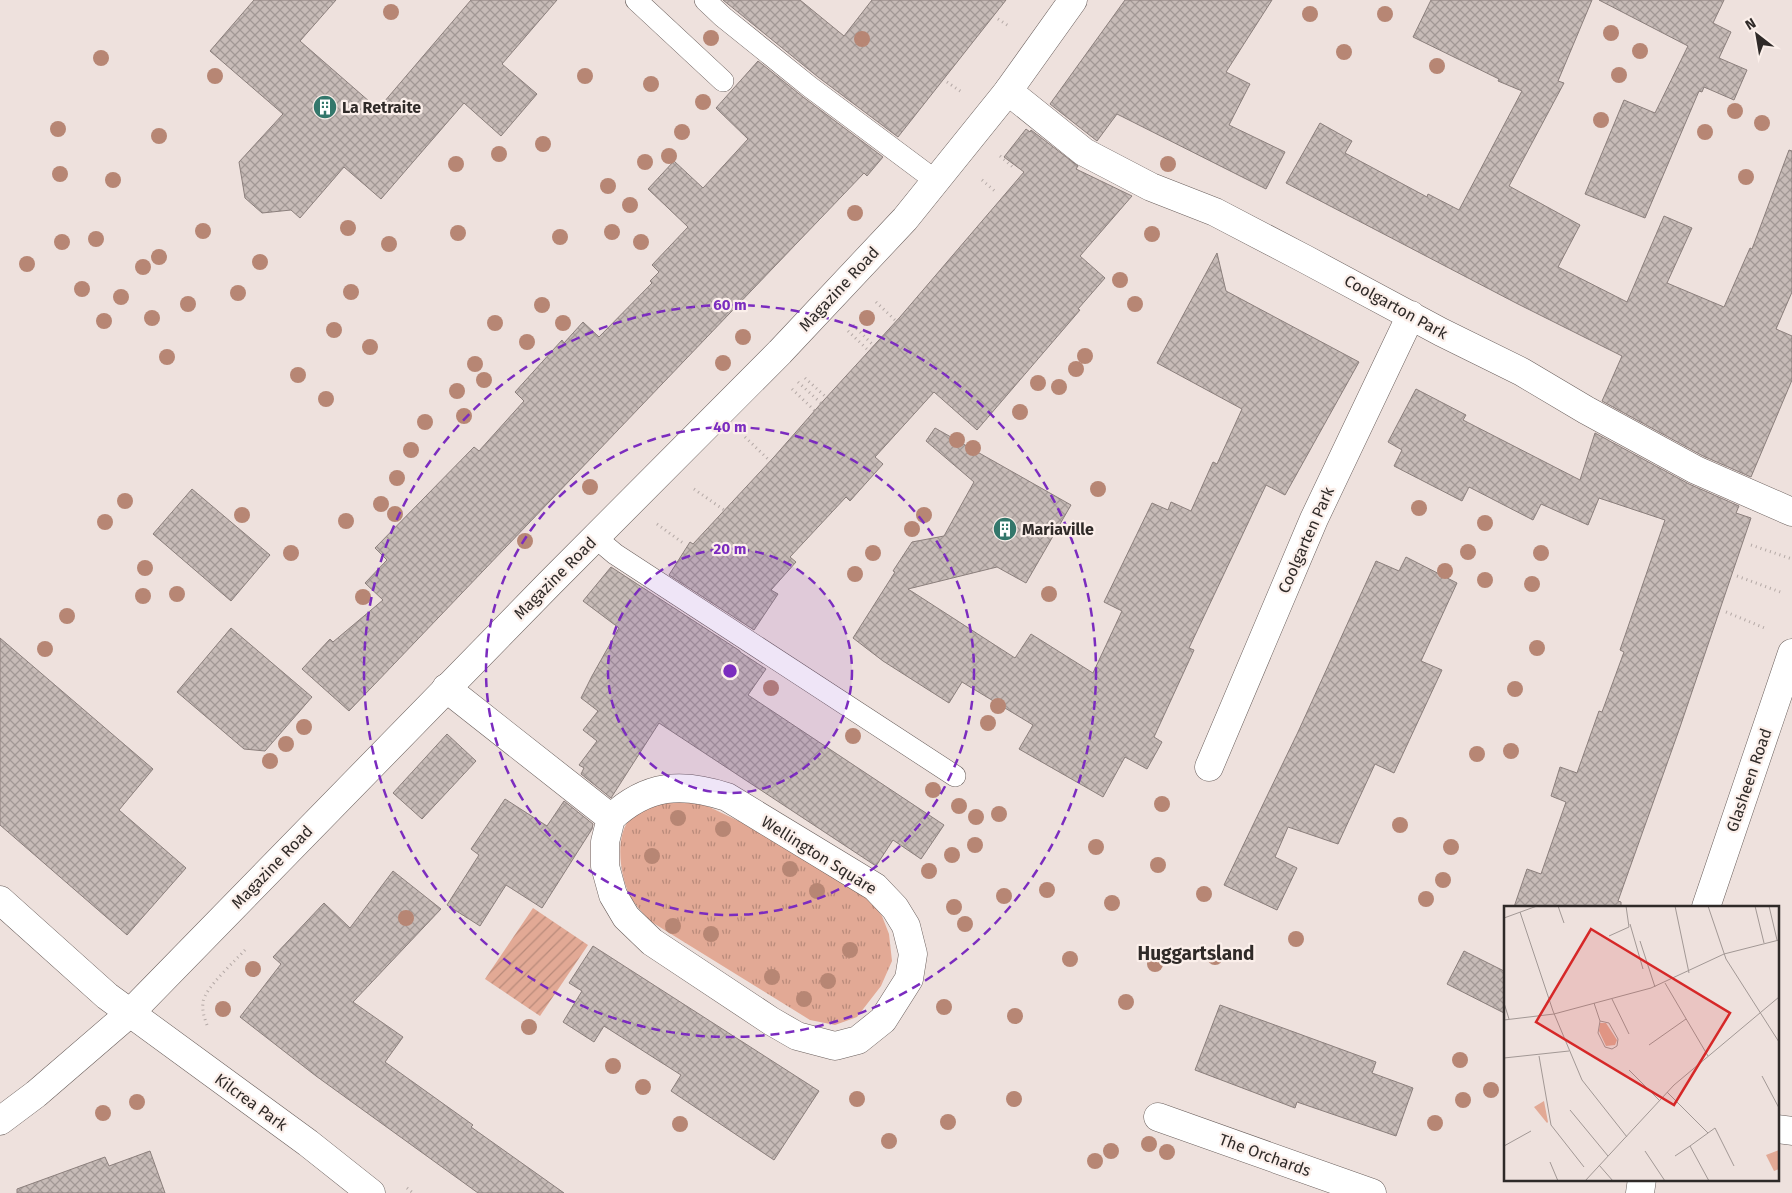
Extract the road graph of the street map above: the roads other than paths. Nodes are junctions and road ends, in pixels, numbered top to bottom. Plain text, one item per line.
1 (636, 0) edge
2 (705, 0) edge
3 (1073, 0) edge
4 (723, 81) dead end
5 (1008, 91) junction
6 (936, 181) junction
7 (1411, 315) junction
8 (1792, 512) edge
9 (596, 538) junction
10 (1792, 653) edge
11 (446, 688) junction
12 (1209, 767) dead end
13 (954, 776) dead end
14 (611, 818) junction
15 (0, 900) edge
16 (1706, 906) edge
17 (130, 1013) junction
18 (1158, 1117) dead end
19 (0, 1121) edge
20 (1642, 1180) edge
21 (372, 1193) edge
22 (1372, 1193) edge
23 (1640, 1193) edge

1 - 4 lane
2 - 6 lane
3 - 5 street, Magazine Road
5 - 6 street, Magazine Road
5 - 7 street, Coolgarton Park
6 - 9 street, Magazine Road
7 - 8 street, Coolgarton Park
7 - 12 street, Coolgarten Park
9 - 11 street, Magazine Road
9 - 13 lane
10 - 16 street, Glasheen Road
11 - 14 street
11 - 17 street, Magazine Road
14 - 14 street, Wellington Square
15 - 17 street, Kilcrea Park
17 - 19 street, Magazine Road
17 - 21 street, Kilcrea Park
18 - 22 street, The Orchards
20 - 23 street

